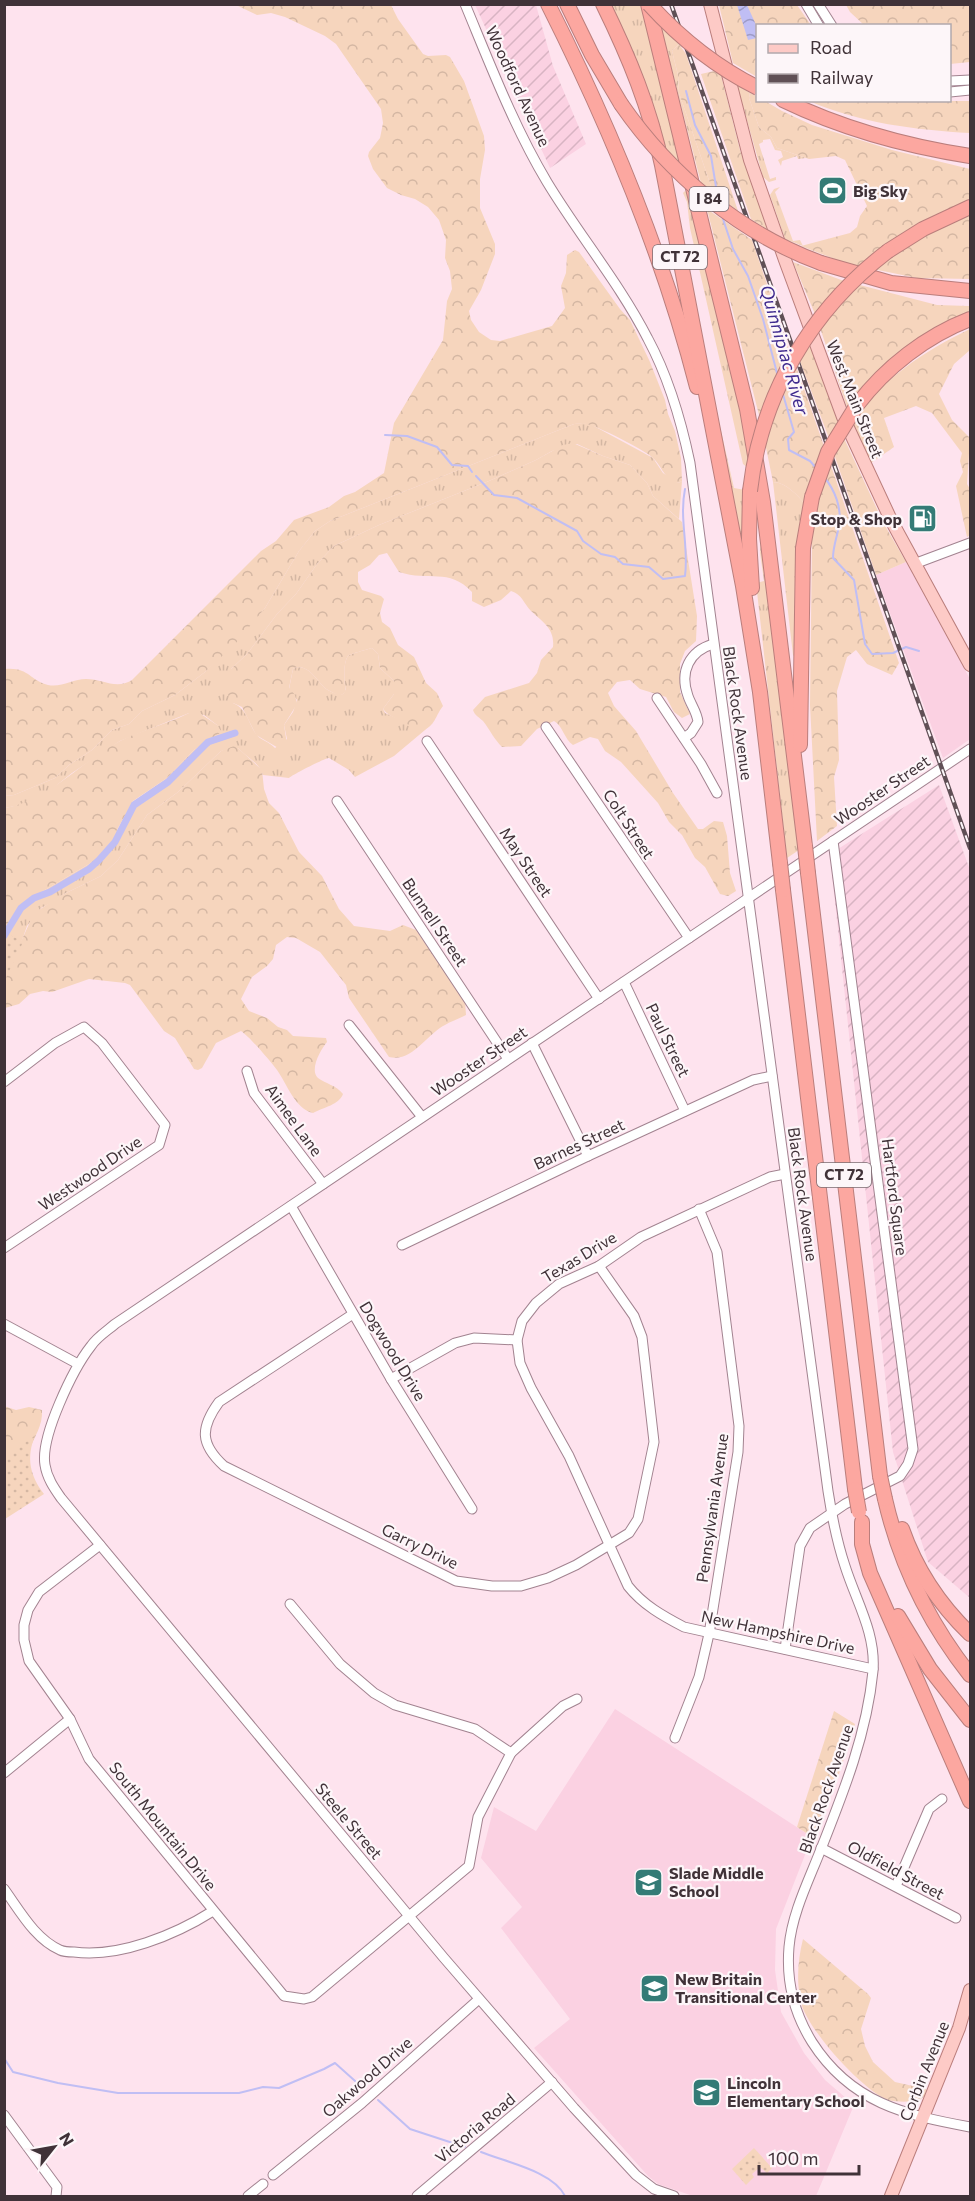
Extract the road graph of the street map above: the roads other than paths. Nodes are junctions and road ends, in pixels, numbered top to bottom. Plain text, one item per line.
1 (465, 4) edge
2 (548, 4) edge
3 (603, 4) edge
4 (648, 4) edge
5 (710, 4) edge
6 (806, 4) edge
7 (818, 4) edge
8 (568, 8) edge
9 (818, 24) edge
10 (831, 24) edge
11 (970, 80) edge
12 (951, 81) edge
13 (756, 87) edge
14 (970, 90) edge
15 (951, 92) edge
16 (788, 102) edge
17 (917, 146) junction
18 (970, 148) edge
19 (970, 156) edge
20 (546, 180) joint
21 (970, 207) edge
22 (970, 291) edge
23 (970, 319) edge
24 (730, 517) junction
25 (970, 543) edge
26 (914, 564) junction
27 (714, 644) junction
28 (970, 665) edge
29 (657, 698) dead end
30 (546, 727) dead end
31 (684, 738) junction
32 (427, 741) dead end
33 (970, 749) edge
34 (768, 757) junction
35 (717, 793) dead end
36 (337, 801) dead end
37 (801, 813) junction
38 (833, 841) junction
39 (748, 898) junction
40 (689, 938) junction
41 (624, 982) junction
42 (600, 999) junction
43 (349, 1025) dead end
44 (532, 1043) junction
45 (508, 1059) junction
46 (247, 1071) dead end
47 (772, 1076) junction
48 (4, 1082) edge
49 (685, 1112) junction
50 (422, 1117) junction
51 (588, 1156) junction
52 (785, 1174) junction
53 (323, 1184) junction
54 (291, 1206) junction
55 (699, 1209) junction
56 (402, 1245) dead end
57 (4, 1248) edge
58 (598, 1266) junction
59 (353, 1314) junction
60 (4, 1324) edge
61 (517, 1340) junction
62 (78, 1364) junction
63 (391, 1379) junction
64 (47, 1436) joint
65 (888, 1497) junction
66 (472, 1509) dead end
67 (831, 1513) junction
68 (861, 1517) junction
69 (100, 1545) junction
70 (610, 1545) junction
71 (290, 1604) dead end
72 (709, 1634) junction
73 (970, 1634) edge
74 (785, 1649) junction
75 (873, 1669) junction
76 (970, 1675) edge
77 (576, 1699) dead end
78 (70, 1719) junction
79 (970, 1720) edge
80 (675, 1738) dead end
81 (511, 1753) junction
82 (4, 1773) edge
83 (942, 1799) dead end
84 (970, 1801) edge
85 (821, 1848) junction
86 (896, 1886) junction
87 (4, 1889) edge
88 (213, 1911) junction
89 (409, 1916) junction
90 (956, 1918) dead end
91 (970, 1990) edge
92 (479, 1999) junction
93 (552, 2082) junction
94 (4, 2115) edge
95 (923, 2118) junction
96 (970, 2127) edge
97 (273, 2175) dead end
98 (263, 2184) dead end
99 (652, 2192) edge
100 (56, 2196) edge
101 (248, 2196) edge
102 (417, 2196) edge
103 (674, 2196) edge
104 (891, 2196) edge

1 - 20 street, Woodford Avenue
2 - 24 highway
3 - 24 highway, CT 72
4 - 13 highway, bridge
4 - 37 highway, CT 72
5 - 26 main road, West Main Street
6 - 9 street
7 - 10 street
8 - 22 highway, I 84, bridge
11 - 12 street
14 - 15 street
16 - 17 highway
17 - 18 highway
17 - 19 highway
20 - 27 street, Black Rock Avenue
21 - 34 highway, bridge
23 - 37 highway, bridge
24 - 34 highway, CT 72
25 - 26 street
26 - 28 main road, West Main Street
27 - 31 street
27 - 39 street, Black Rock Avenue
29 - 31 street
30 - 40 street, Colt Street
31 - 35 street
32 - 42 street, May Street
33 - 38 street, Wooster Street
34 - 68 highway, CT 72, bridge
36 - 45 street, Bunnell Street
37 - 65 highway, CT 72, bridge
38 - 39 street, Wooster Street
38 - 67 street, Hartford Square
39 - 40 street, Wooster Street
39 - 47 street, Black Rock Avenue
40 - 41 street, Wooster Street
41 - 42 street, Wooster Street
41 - 49 street, Paul Street
42 - 44 street, Wooster Street
43 - 50 street
44 - 45 street, Wooster Street
44 - 51 street
45 - 50 street, Wooster Street
46 - 53 street, Aimee Lane
47 - 49 street, Barnes Street
47 - 52 street, Black Rock Avenue
48 - 57 street, Westwood Drive
49 - 51 street, Barnes Street
50 - 53 street, Wooster Street
51 - 56 street, Barnes Street
52 - 55 street, Texas Drive
52 - 67 street, Black Rock Avenue
53 - 54 street, Wooster Street
54 - 59 street, Dogwood Drive
54 - 62 street, Wooster Street
55 - 58 street, Texas Drive
55 - 72 street, Pennsylvania Avenue
58 - 61 street, Texas Drive
58 - 70 street, Garry Drive
59 - 63 street, Dogwood Drive
59 - 70 street, Garry Drive
60 - 62 street
61 - 63 street
61 - 70 street
62 - 64 street, Wooster Street
63 - 66 street, Dogwood Drive
64 - 69 street, Steele Street
65 - 73 highway
65 - 76 highway, CT 72
67 - 74 street, Hartford Square
67 - 75 street, Black Rock Avenue
68 - 79 highway, CT 72
68 - 84 highway
69 - 78 street, South Mountain Drive
69 - 89 street, Steele Street
70 - 72 street, New Hampshire Drive
71 - 81 street
72 - 74 street, New Hampshire Drive
72 - 80 street, Pennsylvania Avenue
74 - 75 street, New Hampshire Drive
75 - 85 street, Black Rock Avenue
77 - 81 street
78 - 82 street
78 - 88 street, South Mountain Drive
81 - 89 street, South Mountain Drive
83 - 86 street
85 - 86 street, Oldfield Street
85 - 95 street, Black Rock Avenue
86 - 90 street, Oldfield Street
87 - 88 street
88 - 89 street, South Mountain Drive
89 - 92 street, Steele Street
91 - 95 main road, Corbin Avenue
92 - 93 street, Steele Street
92 - 97 street, Oakwood Drive
93 - 99 street, Steele Street
93 - 102 street, Victoria Road
94 - 100 street
95 - 96 street, Black Rock Avenue
95 - 104 main road, Corbin Avenue
98 - 101 street
99 - 103 street, Steele Street

